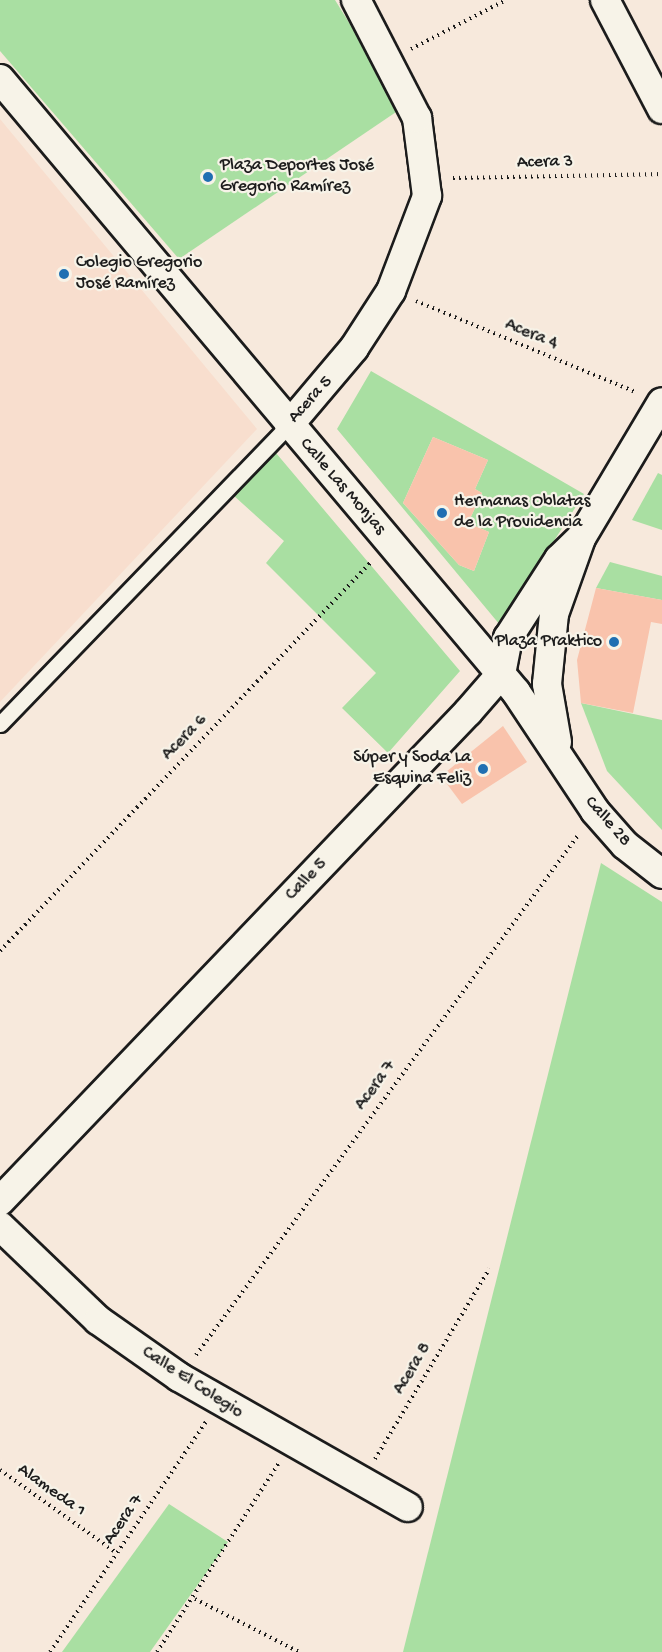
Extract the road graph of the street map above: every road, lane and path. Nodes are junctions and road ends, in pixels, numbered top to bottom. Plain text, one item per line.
1 (356, 0) edge
2 (506, 0) edge
3 (605, 0) edge
4 (389, 61) junction
5 (0, 79) edge
6 (662, 108) edge
7 (662, 174) edge
8 (428, 178) junction
9 (391, 291) junction
10 (662, 403) edge
11 (289, 425) junction
12 (654, 436) edge
13 (581, 538) junction
14 (390, 543) junction
15 (508, 638) junction
16 (479, 648) junction
17 (501, 674) junction
18 (0, 724) edge
19 (562, 761) junction
20 (595, 811) junction
21 (662, 874) edge
22 (0, 951) edge
23 (0, 1201) edge
24 (0, 1226) edge
25 (489, 1269) dead end
26 (179, 1377) junction
27 (219, 1402) junction
28 (291, 1444) junction
29 (0, 1470) edge
30 (360, 1482) junction
31 (408, 1507) dead end
32 (117, 1553) junction
33 (195, 1599) junction
34 (50, 1652) edge
35 (157, 1652) edge
36 (300, 1652) edge

1 - 4 street, Acera 5
2 - 4 path
3 - 6 street
4 - 8 street, Acera 5
5 - 11 street, Calle Las Monjas
7 - 8 path, Acera 3
8 - 9 street, Acera 5
9 - 10 path, Acera 4
9 - 11 street, Acera 5
10 - 12 street
11 - 14 street, Calle Las Monjas
11 - 18 lane, Acera 5
12 - 13 street
13 - 15 street
13 - 19 street
14 - 16 street, Calle Las Monjas
14 - 22 path, Acera 6
15 - 16 street
15 - 17 street
16 - 17 street, Calle Las Monjas
17 - 19 street, Calle Las Monjas
17 - 23 street, Calle 5
19 - 20 street, Calle 28
20 - 21 street, Calle 28
20 - 26 path, Acera 7
24 - 26 street, Calle El Colegio
25 - 30 path, Acera 8
26 - 27 street, Calle El Colegio
27 - 28 street, Calle El Colegio
27 - 32 path, Acera 7
28 - 30 street, Calle El Colegio
28 - 33 path
29 - 32 path, Alameda 1
30 - 31 street, Calle El Colegio
32 - 34 path, Acera 7
33 - 35 path
33 - 36 path

